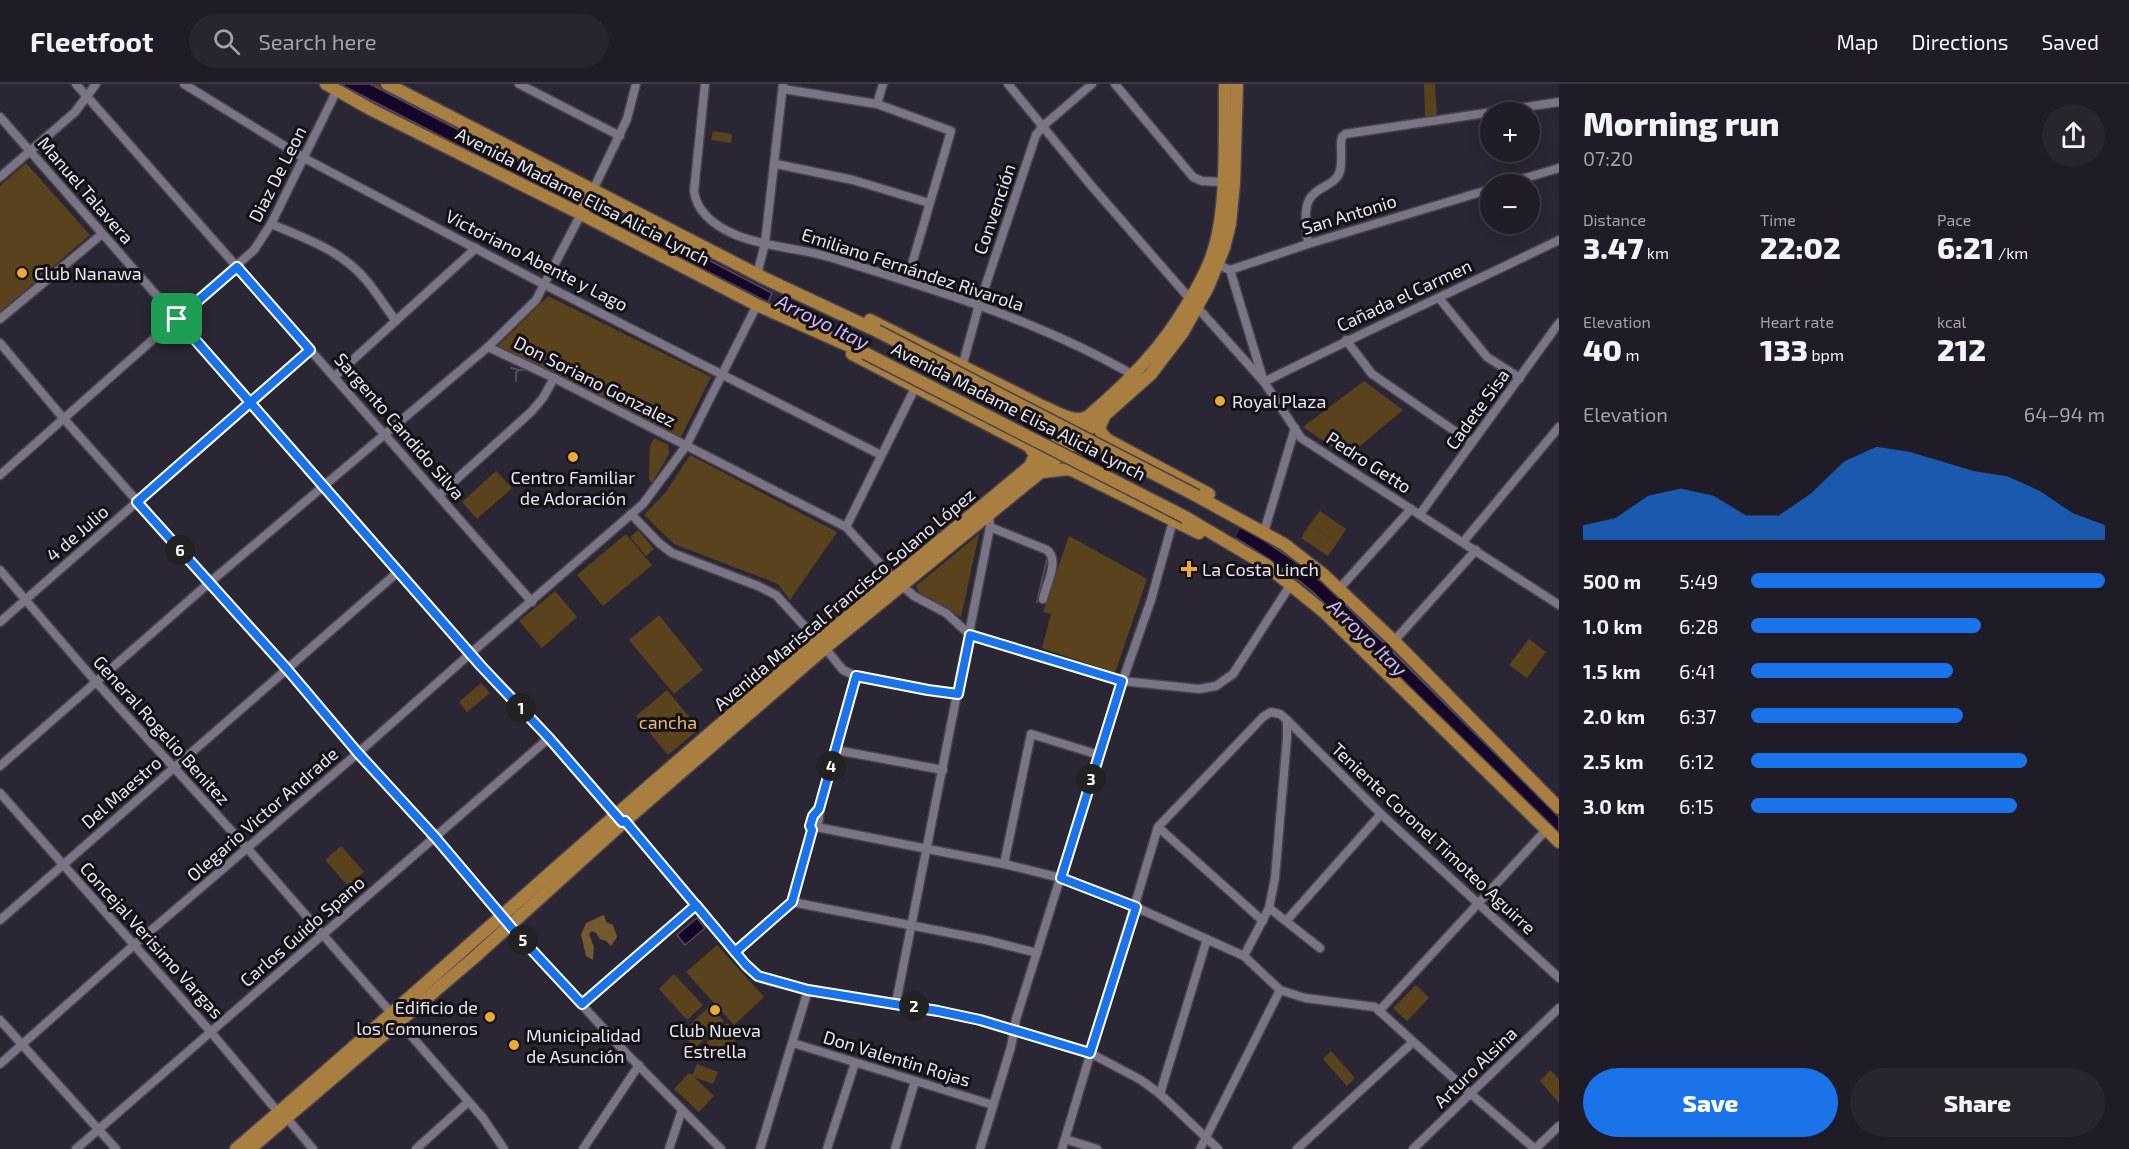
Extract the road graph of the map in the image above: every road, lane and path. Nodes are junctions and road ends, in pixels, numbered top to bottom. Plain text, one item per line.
1 (76, 84) edge
2 (96, 84) edge
3 (184, 84) edge
4 (387, 84) edge
5 (519, 84) edge
6 (636, 84) edge
7 (705, 84) edge
8 (883, 84) edge
9 (1008, 84) edge
10 (1092, 84) edge
11 (1115, 84) edge
12 (1225, 84) edge
13 (1237, 84) edge
14 (783, 86) edge
15 (332, 87) edge
16 (88, 98) junction
17 (1559, 102) edge
18 (877, 104) junction
19 (0, 117) edge
20 (1043, 126) junction
21 (620, 136) junction
22 (30, 151) junction
23 (304, 158) junction
24 (776, 164) junction
25 (1559, 168) edge
26 (1539, 174) edge
27 (0, 177) edge
28 (1222, 182) junction
29 (1480, 192) edge
30 (592, 193) junction
31 (930, 203) junction
32 (582, 212) junction
33 (271, 224) junction
34 (102, 234) junction
35 (1559, 240) edge
36 (765, 243) junction
37 (1308, 244) junction
38 (476, 248) junction
39 (1218, 265) junction
40 (237, 267) junction
41 (1230, 270) junction
42 (757, 274) junction
43 (907, 281) junction
44 (545, 285) junction
45 (1439, 298) junction
46 (1194, 303) junction
47 (757, 305) junction
48 (824, 305) junction
49 (980, 305) junction
50 (782, 318) junction
51 (0, 319) edge
52 (177, 319) junction
53 (396, 321) junction
54 (1559, 323) edge
55 (1346, 340) junction
56 (0, 343) edge
57 (488, 346) junction
58 (310, 350) junction
59 (962, 367) junction
60 (722, 373) junction
61 (1133, 375) junction
62 (334, 377) junction
63 (554, 378) junction
64 (1520, 378) junction
65 (1264, 382) junction
66 (915, 388) junction
67 (250, 402) junction
68 (1091, 414) junction
69 (1105, 416) junction
70 (64, 419) junction
71 (1559, 427) edge
72 (1295, 428) junction
73 (385, 436) junction
74 (1071, 439) junction
75 (1472, 443) junction
76 (686, 446) junction
77 (881, 455) junction
78 (1029, 467) junction
79 (1041, 472) junction
80 (0, 475) edge
81 (325, 485) junction
82 (439, 495) junction
83 (137, 502) junction
84 (1411, 509) junction
85 (631, 514) junction
86 (989, 514) junction
87 (1420, 514) junction
88 (1240, 519) junction
89 (1173, 521) junction
90 (846, 526) junction
91 (990, 527) junction
92 (1264, 532) junction
93 (1228, 542) junction
94 (1463, 542) junction
95 (1476, 550) junction
96 (0, 570) edge
97 (399, 571) junction
98 (898, 582) junction
99 (209, 583) junction
100 (1291, 584) junction
101 (1339, 589) junction
102 (1043, 599) dead end
103 (25, 600) junction
104 (532, 602) junction
105 (1559, 604) edge
106 (0, 622) edge
107 (970, 635) junction
108 (1394, 641) junction
109 (822, 645) junction
110 (471, 652) junction
111 (287, 669) junction
112 (856, 676) junction
113 (1122, 681) junction
114 (96, 682) junction
115 (958, 694) junction
116 (1287, 720) junction
117 (549, 738) junction
118 (836, 750) junction
119 (358, 753) junction
120 (1099, 755) junction
121 (0, 766) edge
122 (172, 768) junction
123 (943, 770) junction
124 (0, 793) edge
125 (1559, 808) edge
126 (1381, 814) junction
127 (620, 818) junction
128 (1158, 826) junction
129 (814, 828) junction
130 (1546, 830) junction
131 (435, 837) junction
132 (1559, 842) edge
133 (927, 848) junction
134 (248, 849) junction
135 (63, 864) junction
136 (1004, 864) junction
137 (1061, 878) junction
138 (792, 902) junction
139 (1479, 903) junction
140 (696, 905) junction
141 (1136, 907) junction
142 (1269, 908) junction
143 (0, 920) edge
144 (506, 920) junction
145 (1287, 920) junction
146 (1263, 921) junction
147 (911, 926) junction
148 (322, 936) junction
149 (1207, 939) junction
150 (134, 945) junction
151 (1320, 948) dead end
152 (735, 952) junction
153 (1037, 953) junction
154 (1244, 956) junction
155 (1559, 978) edge
156 (808, 990) junction
157 (1280, 990) junction
158 (896, 1003) junction
159 (582, 1004) junction
160 (1559, 1008) edge
161 (1379, 1011) junction
162 (395, 1018) junction
163 (0, 1020) edge
164 (1014, 1030) junction
165 (210, 1031) junction
166 (1413, 1042) junction
167 (792, 1043) junction
168 (21, 1045) junction
169 (1090, 1053) junction
170 (855, 1063) junction
171 (0, 1064) edge
172 (639, 1065) junction
173 (915, 1082) junction
174 (1160, 1094) junction
175 (1471, 1094) junction
176 (468, 1102) junction
177 (993, 1105) junction
178 (682, 1110) junction
179 (282, 1114) junction
180 (1559, 1126) edge
181 (99, 1129) junction
182 (1206, 1137) junction
183 (1065, 1139) junction
184 (76, 1149) edge
185 (116, 1149) edge
186 (236, 1149) edge
187 (250, 1149) edge
188 (313, 1149) edge
189 (416, 1149) edge
190 (504, 1149) edge
191 (583, 1149) edge
192 (669, 1149) edge
193 (721, 1149) edge
194 (760, 1149) edge
195 (827, 1149) edge
196 (895, 1149) edge
197 (980, 1149) edge
198 (1062, 1149) edge
199 (1097, 1149) edge
200 (1200, 1149) edge
201 (1218, 1149) edge
202 (1297, 1149) edge
203 (1413, 1149) edge
204 (1535, 1149) edge

1 - 16 street, Sargento Candido Silva
2 - 16 street
3 - 23 street, Victoriano Abente y Lago
4 - 30 highway, Avenida Madame Elisa Alicia Lynch
5 - 21 street
6 - 21 street
7 - 36 street, Emiliano Fernández Rivarola
8 - 18 street
9 - 20 street, Pedro Getto
10 - 20 street, Convención
11 - 28 street
12 - 28 highway
13 - 39 highway
14 - 18 street
14 - 24 street
15 - 23 street, Diaz De Leon
15 - 32 highway, Avenida Madame Elisa Alicia Lynch
16 - 22 street
16 - 40 street, Sargento Candido Silva
17 - 37 street
18 - 31 street
19 - 22 street, Manuel Talavera
20 - 46 street, Pedro Getto
20 - 49 street, Convención
21 - 30 street
22 - 27 street
22 - 34 street, Manuel Talavera
23 - 33 street, Diaz De Leon
23 - 38 street, Victoriano Abente y Lago
24 - 31 street
24 - 36 street
25 - 26 street
28 - 46 highway
29 - 37 street, San Antonio
30 - 32 highway
30 - 42 highway, Avenida Madame Elisa Alicia Lynch
31 - 43 street
32 - 44 street
32 - 47 highway, Avenida Madame Elisa Alicia Lynch
33 - 40 street, Diaz De Leon
33 - 53 street
34 - 51 street
34 - 52 street, Manuel Talavera
35 - 45 street, Cañada el Carmen
36 - 42 street
36 - 43 street, Emiliano Fernández Rivarola
37 - 41 street, San Antonio
38 - 44 street, Victoriano Abente y Lago
38 - 53 street
39 - 41 street
39 - 46 highway
40 - 52 street, Diaz De Leon
40 - 58 street, Sargento Candido Silva
41 - 65 street
42 - 48 highway, Avenida Madame Elisa Alicia Lynch
43 - 49 street, Emiliano Fernández Rivarola
44 - 57 street
44 - 60 street, Victoriano Abente y Lago
45 - 55 street, Cañada el Carmen
45 - 64 street
46 - 61 highway, Avenida Mariscal Francisco Solano López
46 - 65 street, Pedro Getto
46 - 69 highway, Avenida Mariscal Francisco Solano López
47 - 50 highway, Avenida Madame Elisa Alicia Lynch
47 - 60 street, Olegario Victor Andrade
48 - 59 highway
48 - 88 highway, Avenida Madame Elisa Alicia Lynch, bridge
49 - 59 street, Convención
49 - 61 street, Emiliano Fernández Rivarola
50 - 66 highway
50 - 93 highway, Avenida Madame Elisa Alicia Lynch, bridge
52 - 67 street, Manuel Talavera
52 - 70 street, Diaz De Leon
53 - 62 street
54 - 64 street, Cadete Sisa
55 - 65 street, Cañada el Carmen
55 - 75 street
56 - 70 street
57 - 63 street, Don Soriano Gonzalez
57 - 73 street
58 - 62 street, Sargento Candido Silva
58 - 67 street, 4 de Julio
59 - 68 highway
60 - 76 street, Olegario Victor Andrade
60 - 77 street, Victoriano Abente y Lago
61 - 68 highway, Avenida Mariscal Francisco Solano López
62 - 73 street, Sargento Candido Silva
63 - 76 street, Don Soriano Gonzalez
63 - 82 street
64 - 75 street, Cadete Sisa
65 - 72 street, Pedro Getto
66 - 77 street
66 - 78 highway
67 - 81 street, Manuel Talavera
67 - 83 street, 4 de Julio
68 - 74 highway, Avenida Mariscal Francisco Solano López
69 - 74 highway, Avenida Mariscal Francisco Solano López
69 - 88 highway
70 - 80 street, Diaz De Leon
70 - 83 street
71 - 94 street
72 - 84 street, Pedro Getto
72 - 92 street
73 - 81 street
73 - 82 street, Sargento Candido Silva
74 - 78 highway, Avenida Mariscal Francisco Solano López
74 - 79 highway, Avenida Mariscal Francisco Solano López
75 - 87 street, Cadete Sisa
76 - 85 street, Olegario Victor Andrade
76 - 90 street, Don Soriano Gonzalez
77 - 90 street
78 - 98 highway, Avenida Mariscal Francisco Solano López
79 - 86 highway, Avenida Mariscal Francisco Solano López
79 - 89 highway
81 - 97 street, Manuel Talavera
81 - 99 street
82 - 104 street, Sargento Candido Silva
83 - 99 street
83 - 103 street, 4 de Julio
84 - 87 street, Pedro Getto
84 - 101 street
85 - 104 street, Olegario Victor Andrade
85 - 109 street
86 - 91 street
86 - 98 highway, Avenida Mariscal Francisco Solano López
87 - 94 street, Pedro Getto
88 - 92 highway, Avenida Madame Elisa Alicia Lynch
89 - 93 highway
89 - 113 street
90 - 98 street
91 - 102 street
91 - 107 street
92 - 101 highway, Avenida Madame Elisa Alicia Lynch
93 - 100 highway, Avenida Madame Elisa Alicia Lynch
94 - 95 street, Pedro Getto
95 - 105 street, Pedro Getto
95 - 108 street
96 - 103 street, General Rogelio Benitez
97 - 110 street, Manuel Talavera
97 - 111 street, Del Maestro
98 - 107 street
98 - 109 highway, Avenida Mariscal Francisco Solano López
99 - 111 street
99 - 114 street
100 - 113 street
100 - 130 highway, Avenida Madame Elisa Alicia Lynch
101 - 108 highway, Avenida Madame Elisa Alicia Lynch
103 - 106 street, 4 de Julio
103 - 114 street, General Rogelio Benitez
104 - 110 street, Olegario Victor Andrade
107 - 113 street
107 - 115 street
108 - 125 highway, Avenida Madame Elisa Alicia Lynch
109 - 112 street
109 - 127 highway, Avenida Mariscal Francisco Solano López
110 - 117 street, Manuel Talavera
110 - 119 street, Olegario Victor Andrade
111 - 119 street
111 - 122 street, Del Maestro
112 - 115 street
112 - 118 street
113 - 120 street
114 - 121 street
114 - 122 street, General Rogelio Benitez
115 - 123 street
116 - 126 street, Teniente Coronel Timoteo Aguirre
116 - 128 street
116 - 142 street
117 - 127 street, Manuel Talavera
117 - 131 street, Carlos Guido Spano
118 - 123 street
118 - 129 street
119 - 131 street
119 - 134 street, Olegario Victor Andrade
120 - 136 street
120 - 137 street
122 - 134 street, General Rogelio Benitez
122 - 135 street, Del Maestro
123 - 133 street
124 - 135 street, Concejal Verisimo Vargas
126 - 139 street, Teniente Coronel Timoteo Aguirre
126 - 145 street
127 - 140 street, Manuel Talavera
127 - 144 highway, Avenida Mariscal Francisco Solano López
128 - 141 street
128 - 146 street
129 - 133 street
129 - 138 street
130 - 132 highway, Avenida Madame Elisa Alicia Lynch
130 - 139 street
131 - 144 street
131 - 148 street, Carlos Guido Spano
133 - 136 street
133 - 147 street
134 - 148 street, General Rogelio Benitez
134 - 150 street, Olegario Victor Andrade
135 - 143 street, Del Maestro
135 - 150 street, Concejal Verisimo Vargas
136 - 137 street
137 - 141 street
137 - 153 street
138 - 147 street
138 - 152 street
139 - 155 street, Teniente Coronel Timoteo Aguirre
139 - 161 street
140 - 152 street, Manuel Talavera
140 - 159 street
141 - 149 street
141 - 169 street
142 - 145 street
142 - 146 street
144 - 159 street
144 - 162 highway, Avenida Mariscal Francisco Solano López
145 - 151 street
146 - 154 street
147 - 153 street
147 - 158 street
148 - 162 street, General Rogelio Benitez
148 - 165 street, Carlos Guido Spano
149 - 154 street
149 - 174 street
150 - 165 street, Concejal Verisimo Vargas
150 - 168 street, Olegario Victor Andrade
152 - 156 street, Manuel Talavera
153 - 164 street
154 - 157 street
156 - 158 street, Manuel Talavera
156 - 167 street
157 - 161 street
157 - 182 street
158 - 164 street, Manuel Talavera
159 - 172 street
160 - 175 street, Arturo Alsina
161 - 166 street
162 - 176 street, General Rogelio Benitez
162 - 179 highway, Avenida Mariscal Francisco Solano López
163 - 168 street
164 - 169 street, Manuel Talavera
164 - 177 street
165 - 179 street, Concejal Verisimo Vargas
165 - 181 street, Carlos Guido Spano
166 - 175 street
166 - 202 street
167 - 170 street, Don Valentin Rojas
167 - 194 street
168 - 171 street, Olegario Victor Andrade
168 - 181 street
169 - 174 street, Manuel Talavera
169 - 183 street
170 - 173 street, Don Valentin Rojas
170 - 195 street
172 - 178 street
172 - 191 street
173 - 177 street, Don Valentin Rojas
173 - 196 street
174 - 182 street, Manuel Talavera
175 - 203 street, Arturo Alsina
175 - 204 street
176 - 189 street
176 - 190 street, General Rogelio Benitez
177 - 197 street
178 - 192 street
178 - 193 street
179 - 186 highway, Avenida Mariscal Francisco Solano López
179 - 187 highway, Avenida Mariscal Francisco Solano López
179 - 188 street, Concejal Verisimo Vargas
180 - 204 street
181 - 184 street, Carlos Guido Spano
181 - 185 street
182 - 200 street
182 - 201 street, Manuel Talavera
183 - 198 street
183 - 199 street

